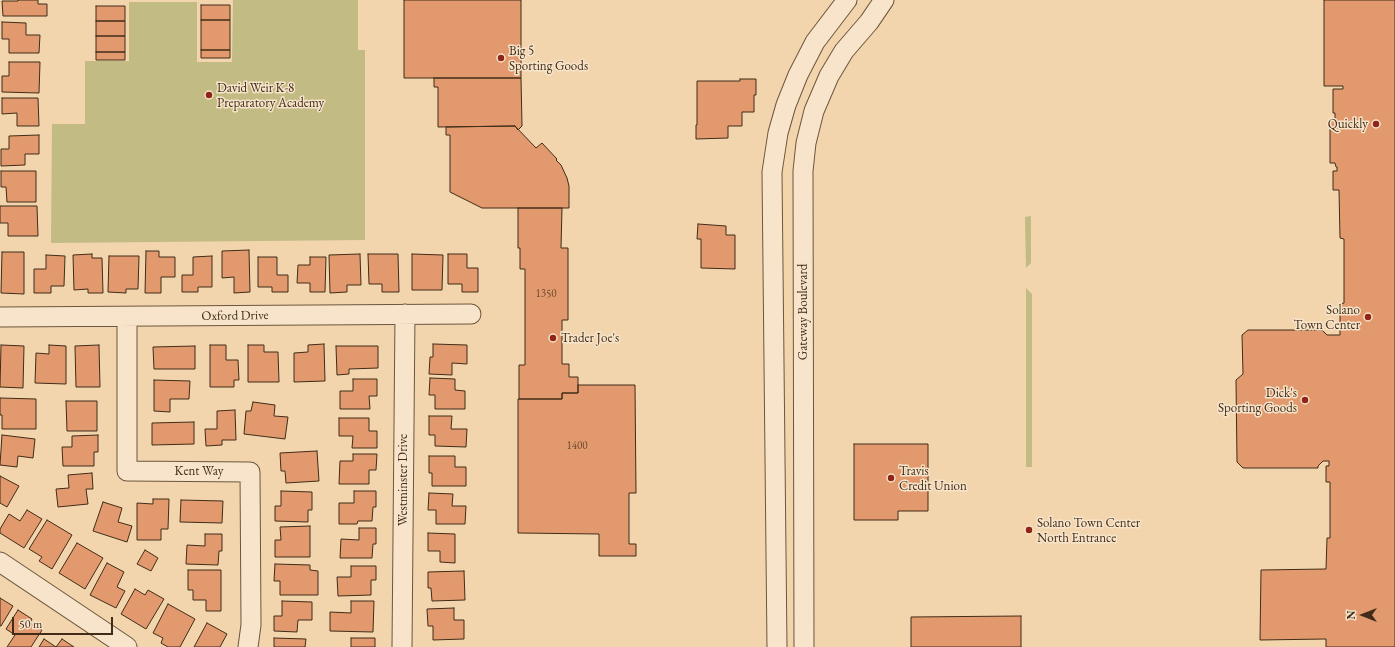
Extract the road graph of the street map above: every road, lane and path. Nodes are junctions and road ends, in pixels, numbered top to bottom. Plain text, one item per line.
1 (847, 0) edge
2 (884, 0) edge
3 (405, 314) junction
4 (471, 314) dead end
5 (127, 317) junction
6 (0, 318) edge
7 (0, 562) edge
8 (127, 647) edge
9 (248, 647) edge
10 (402, 647) edge
11 (777, 647) edge
12 (804, 647) edge

1 - 11 street
2 - 12 street, Gateway Boulevard
3 - 4 street, Oxford Drive
3 - 5 street, Oxford Drive
3 - 10 street, Westminster Drive
5 - 6 street, Oxford Drive
5 - 9 street, Kent Way
7 - 8 street

